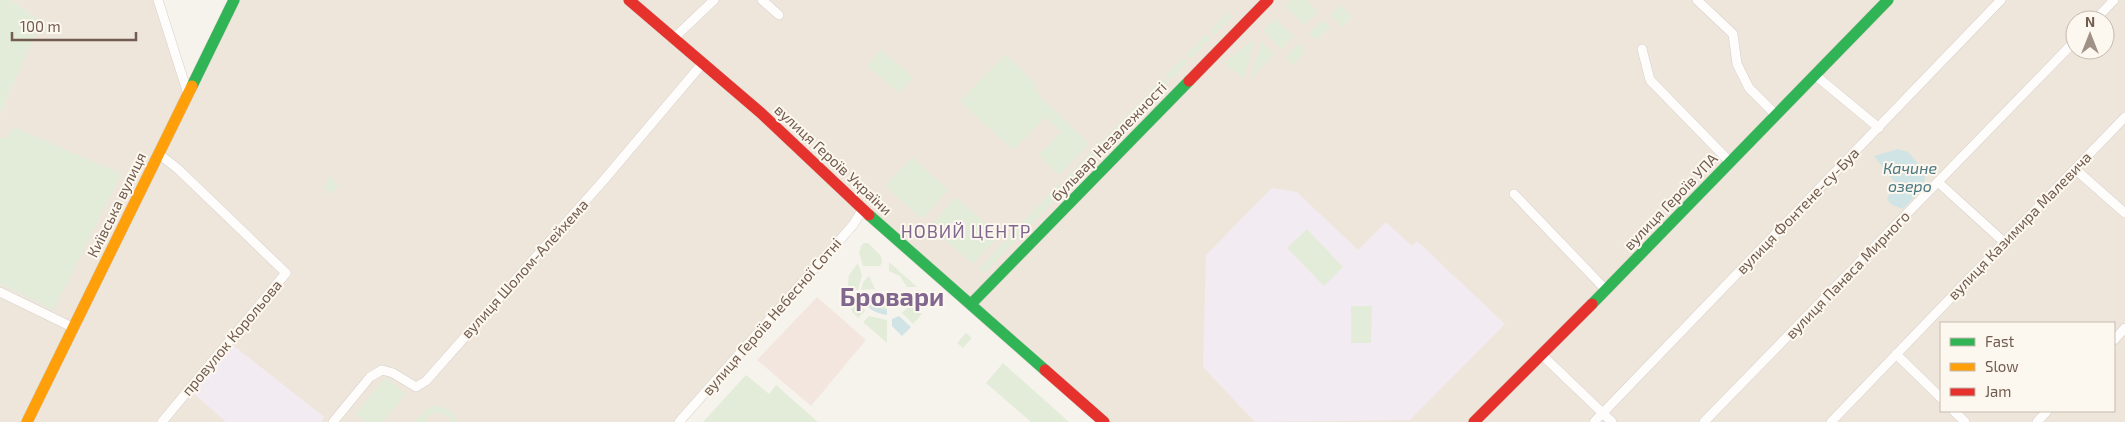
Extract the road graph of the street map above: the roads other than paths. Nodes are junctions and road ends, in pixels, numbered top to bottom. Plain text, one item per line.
1 (158, 0) edge
2 (234, 0) edge
3 (629, 0) edge
4 (714, 0) edge
5 (762, 0) edge
6 (1268, 0) edge
7 (1697, 0) edge
8 (1888, 0) edge
9 (2001, 0) edge
10 (2114, 0) edge
11 (2104, 10) edge
12 (780, 15) dead end
13 (673, 39) junction
14 (1642, 49) dead end
15 (2065, 51) edge
16 (702, 64) junction
17 (1816, 75) junction
18 (188, 94) junction
19 (1776, 115) junction
20 (2125, 117) edge
21 (1879, 128) junction
22 (159, 154) junction
23 (1730, 162) junction
24 (2075, 169) junction
25 (1939, 182) junction
26 (1514, 194) dead end
27 (863, 209) junction
28 (2125, 214) edge
29 (2004, 242) junction
30 (1606, 290) junction
31 (0, 292) edge
32 (971, 304) junction
33 (74, 328) junction
34 (2125, 328) edge
35 (2115, 339) edge
36 (1541, 354) junction
37 (1896, 354) junction
38 (1940, 397) edge
39 (1955, 412) edge
40 (2046, 412) edge
41 (1602, 413) junction
42 (27, 422) edge
43 (162, 422) edge
44 (333, 422) edge
45 (679, 422) edge
46 (1104, 422) edge
47 (1474, 422) edge
48 (1594, 422) edge
49 (1612, 422) edge
50 (1704, 422) edge
51 (1831, 422) edge
52 (1965, 422) edge
53 (2037, 422) edge

1 - 18 street
2 - 18 main road, Київська вулиця
3 - 13 main road, вулиця Героїв України
4 - 13 street
5 - 12 street
6 - 32 main road, бульвар Незалежності
7 - 19 street
8 - 17 main road, вулиця Героїв УПА
9 - 21 street, вулиця Фонтене-су-Буа
10 - 11 street
13 - 16 main road, вулиця Героїв України
14 - 23 street
15 - 25 street, вулиця Панаса Мирного
16 - 27 main road, вулиця Героїв України
16 - 44 street, вулиця Шолом-Алейхема
17 - 19 main road, вулиця Героїв УПА
17 - 21 street
18 - 22 main road, Київська вулиця
19 - 23 main road, вулиця Героїв УПА
20 - 24 street, вулиця Казимира Малевича
21 - 41 street, вулиця Фонтене-су-Буа
22 - 33 main road, Київська вулиця
22 - 43 street, провулок Корольова
23 - 30 main road, вулиця Героїв УПА
24 - 28 street
24 - 29 street, вулиця Казимира Малевича
25 - 29 street
25 - 50 street, вулиця Панаса Мирного
26 - 30 street
27 - 32 main road, вулиця Героїв України
27 - 45 street, вулиця Героїв Небесної Сотні
29 - 37 street, вулиця Казимира Малевича
30 - 36 main road, вулиця Героїв УПА
31 - 33 street
32 - 46 main road, вулиця Героїв України
33 - 42 main road, Київська вулиця
34 - 35 street
36 - 41 street
36 - 47 main road, вулиця Героїв УПА
37 - 38 street
37 - 51 street, вулиця Казимира Малевича
39 - 52 street
40 - 53 street
41 - 48 street, вулиця Фонтене-су-Буа
41 - 49 street

